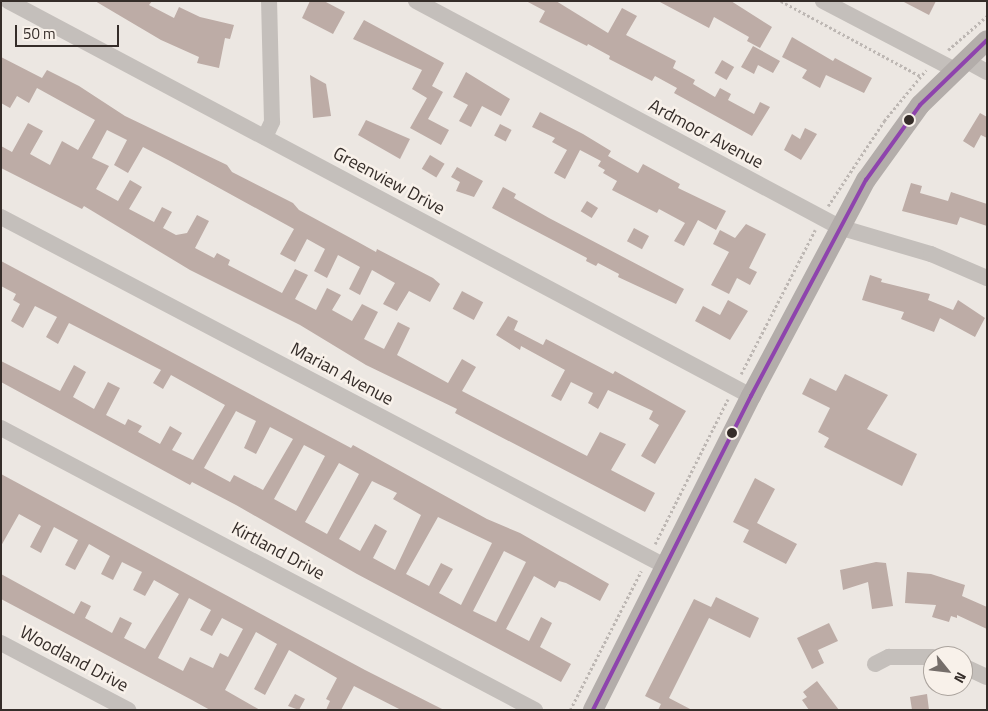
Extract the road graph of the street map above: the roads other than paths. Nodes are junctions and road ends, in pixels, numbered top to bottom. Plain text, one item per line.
1 (8, 1) edge
2 (269, 1) edge
3 (416, 1) edge
4 (824, 1) edge
5 (27, 5) edge
6 (987, 40) edge
7 (960, 65) junction
8 (987, 72) edge
9 (265, 137) junction
10 (1, 217) edge
11 (839, 227) junction
12 (987, 278) edge
13 (751, 396) junction
14 (1, 428) edge
15 (665, 566) junction
16 (1, 643) edge
17 (923, 657) edge
18 (875, 664) dead end
19 (973, 671) edge
20 (987, 677) edge
21 (128, 710) edge
22 (535, 710) edge
23 (593, 710) edge

1 - 5 street, Greenview Drive
2 - 9 street
3 - 11 street, Ardmoor Avenue
4 - 7 street
5 - 9 street, Greenview Drive
6 - 7 main road
7 - 8 street
7 - 11 main road
9 - 13 street, Greenview Drive
10 - 15 street, Marian Avenue
11 - 12 street, Ardmoor Avenue
11 - 13 main road
13 - 15 main road
14 - 22 street, Kirtland Drive
15 - 23 main road
16 - 21 street, Woodland Drive
17 - 18 street
19 - 20 street

